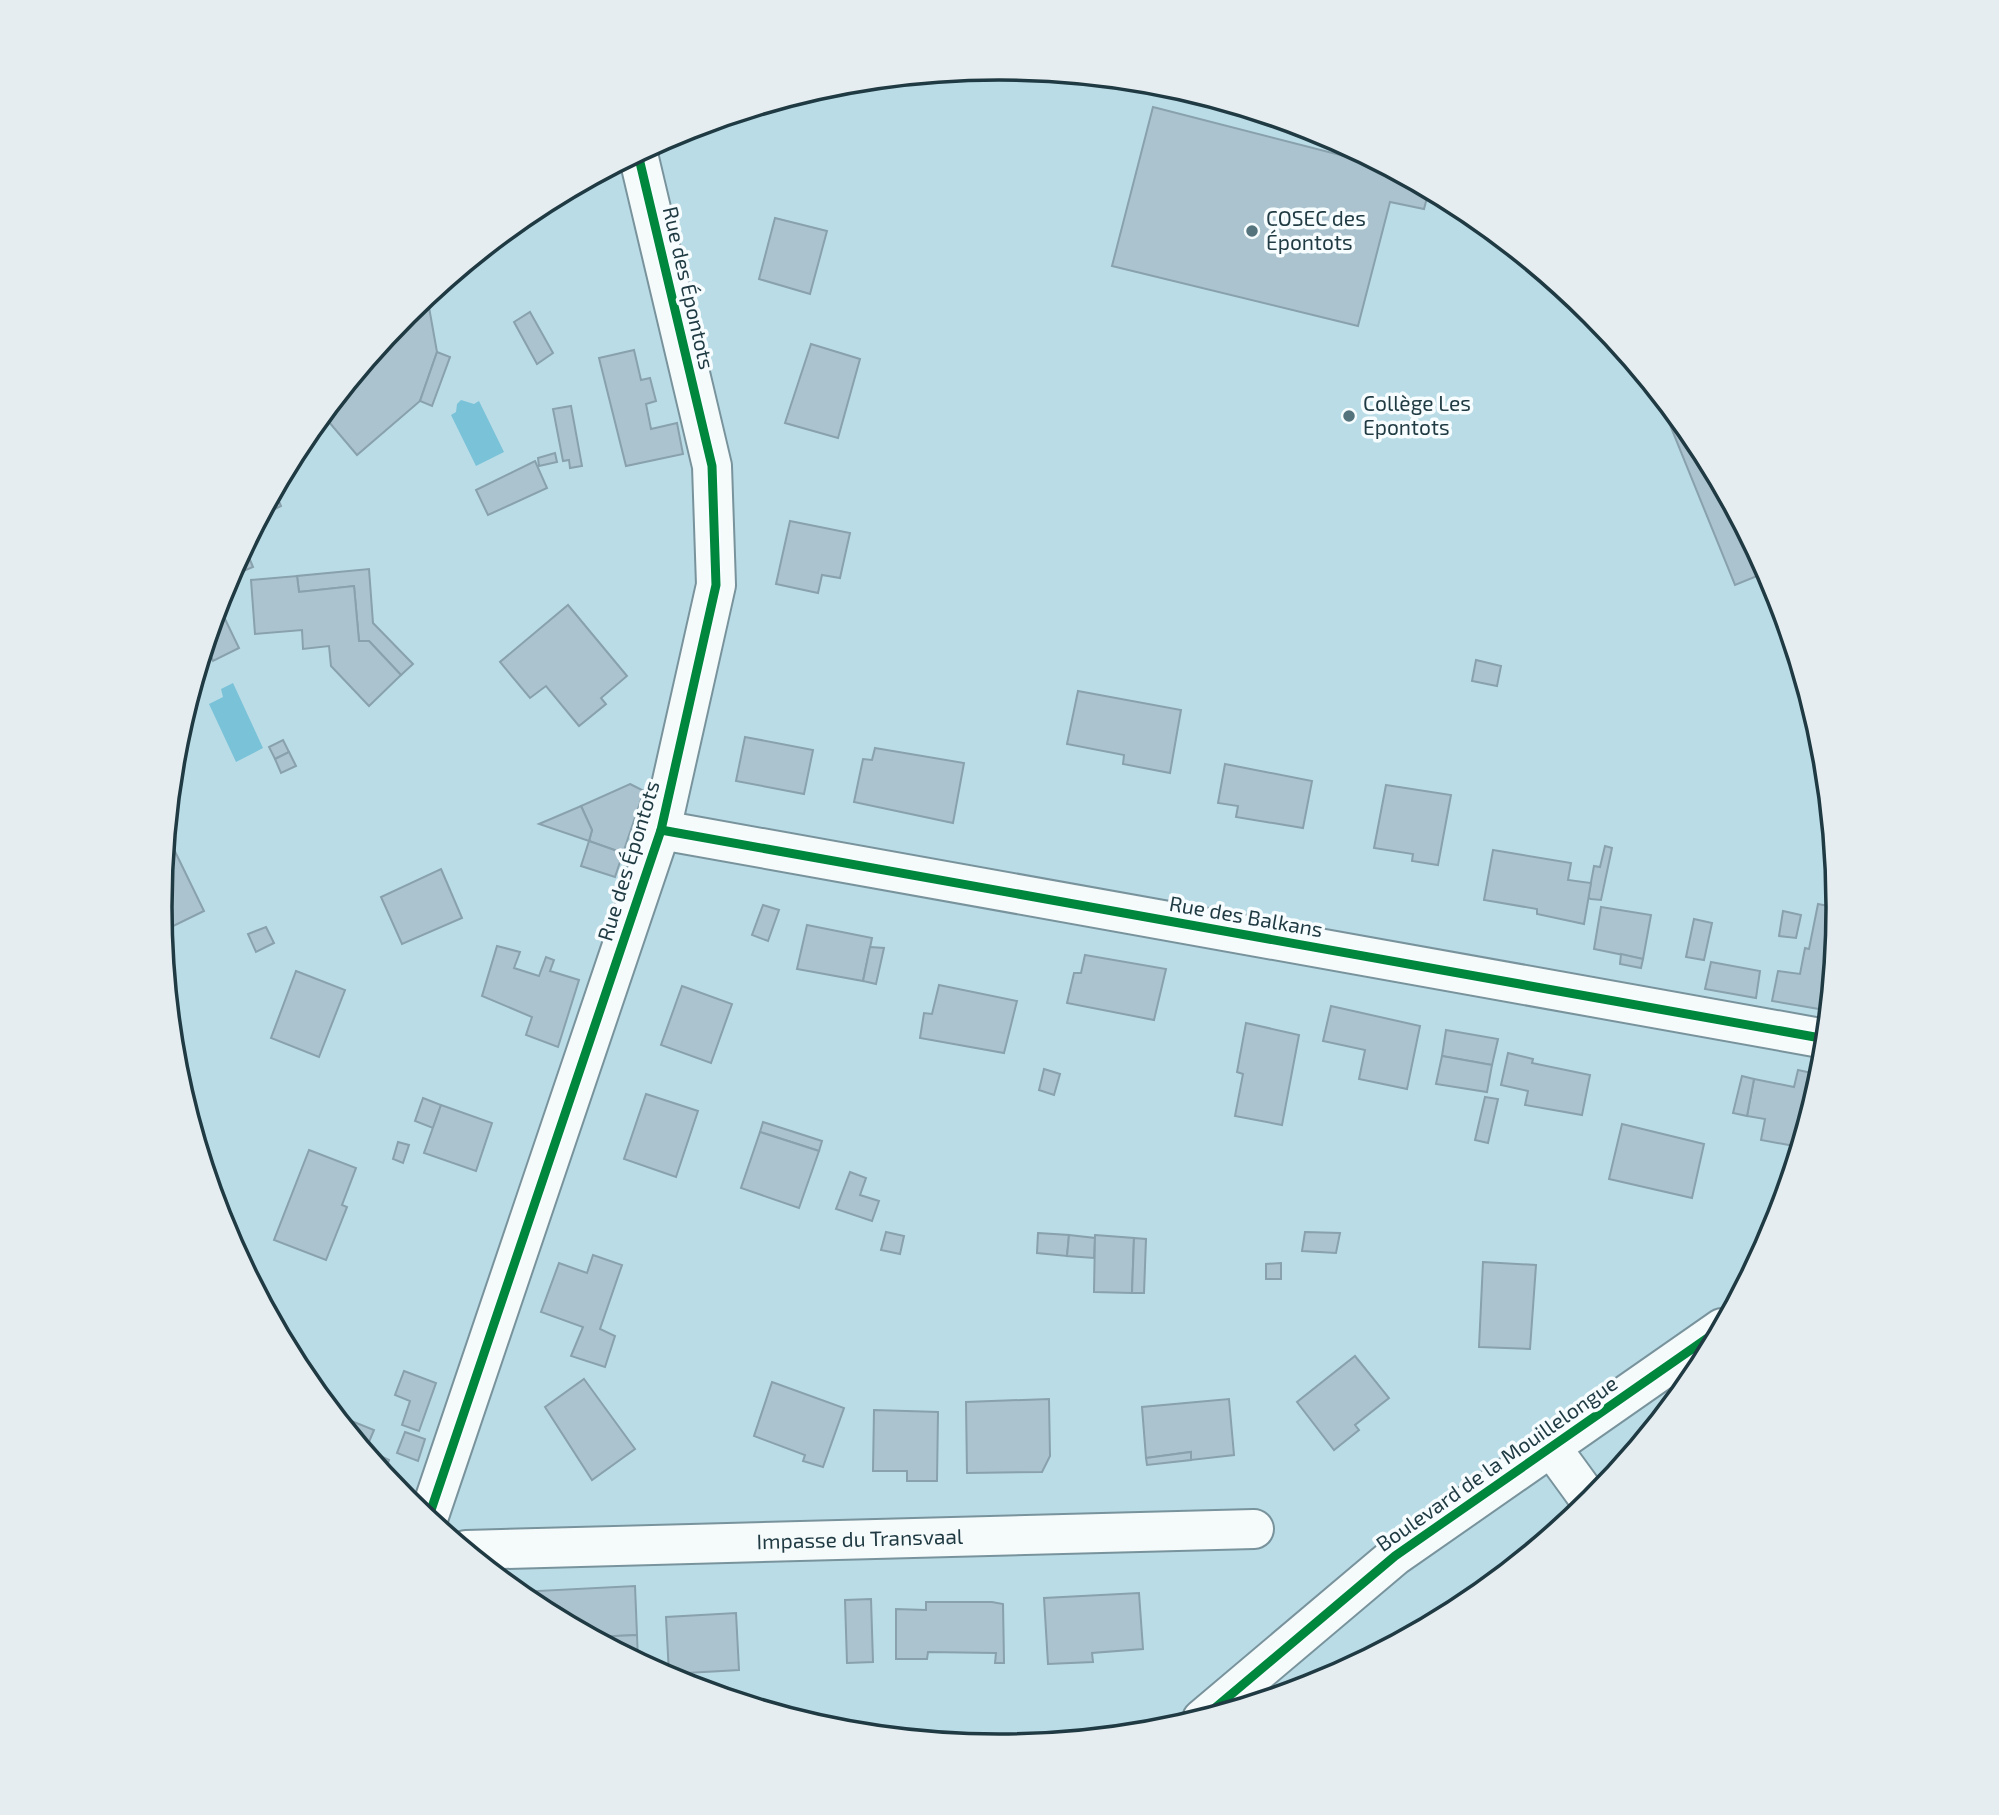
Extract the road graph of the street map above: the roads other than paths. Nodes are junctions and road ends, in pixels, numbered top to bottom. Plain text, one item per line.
1 (640, 163) edge
2 (661, 830) junction
3 (1816, 1037) edge
4 (1703, 1341) edge
5 (1551, 1447) junction
6 (1584, 1492) edge
7 (432, 1508) edge
8 (1254, 1529) dead end
9 (479, 1550) edge
10 (1219, 1704) edge

1 - 2 street, Rue des Épontots
2 - 3 street, Rue des Balkans
2 - 7 street, Rue des Épontots
4 - 5 street, Boulevard de la Mouillelongue
5 - 6 street
5 - 10 street, Boulevard de la Mouillelongue
8 - 9 street, Impasse du Transvaal

